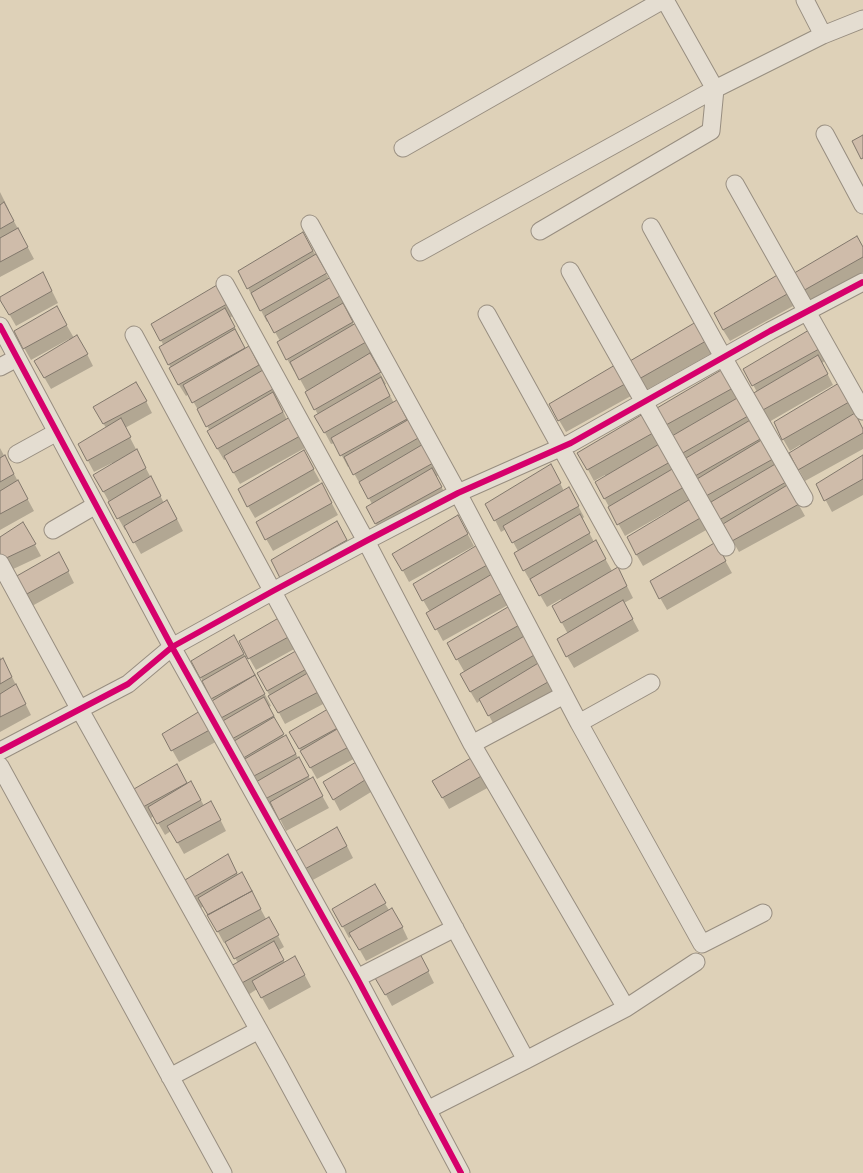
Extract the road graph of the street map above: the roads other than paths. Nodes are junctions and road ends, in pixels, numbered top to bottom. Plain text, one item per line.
1 (664, 0) edge
2 (805, 0) edge
3 (863, 19) edge
4 (822, 34) junction
5 (715, 89) junction
6 (825, 134) dead end
7 (403, 148) dead end
8 (736, 184) dead end
9 (863, 205) edge
10 (310, 224) dead end
11 (651, 227) dead end
12 (540, 231) dead end
13 (420, 252) dead end
14 (570, 271) dead end
15 (863, 282) edge
16 (225, 284) dead end
17 (806, 312) junction
18 (488, 314) dead end
19 (0, 326) edge
20 (134, 335) dead end
21 (17, 358) junction
22 (723, 358) junction
23 (0, 367) edge
24 (644, 402) junction
25 (863, 411) edge
26 (57, 432) junction
27 (562, 447) junction
28 (17, 454) dead end
29 (458, 493) junction
30 (804, 498) dead end
31 (96, 505) junction
32 (53, 530) dead end
33 (366, 541) junction
34 (726, 547) dead end
35 (623, 560) dead end
36 (0, 563) edge
37 (273, 591) junction
38 (172, 647) junction
39 (651, 683) dead end
40 (564, 695) junction
41 (80, 710) junction
42 (579, 723) junction
43 (472, 744) junction
44 (0, 751) edge
45 (0, 766) edge
46 (763, 913) dead end
47 (455, 928) junction
48 (696, 962) dead end
49 (357, 978) junction
50 (626, 1008) junction
51 (259, 1030) junction
52 (526, 1060) junction
53 (170, 1077) junction
54 (427, 1110) junction
55 (222, 1173) edge
56 (337, 1173) edge
57 (461, 1173) edge

1 - 5 street
1 - 7 street
2 - 4 street
3 - 4 street
4 - 5 street
5 - 12 street
5 - 13 street
6 - 9 street
8 - 17 street
10 - 29 street
11 - 22 street
14 - 24 street
15 - 17 street
16 - 33 street
17 - 22 street
17 - 25 street
18 - 27 street
19 - 21 street
20 - 37 street
21 - 23 street
21 - 26 street
22 - 24 street
22 - 30 street
24 - 27 street
24 - 34 street
26 - 28 street
26 - 31 street
27 - 29 street
27 - 35 street
29 - 33 street
29 - 40 street
31 - 32 street
31 - 38 street
33 - 37 street
33 - 43 street
36 - 41 street
37 - 38 street
37 - 47 street
38 - 41 street
38 - 49 street
39 - 42 street
40 - 42 street
40 - 43 street
41 - 44 street
41 - 51 street
42 - 46 street
43 - 50 street
45 - 53 street
47 - 49 street
47 - 52 street
48 - 50 street
49 - 54 street
50 - 52 street
51 - 53 street
51 - 56 street
52 - 54 street
53 - 55 street
54 - 57 street

